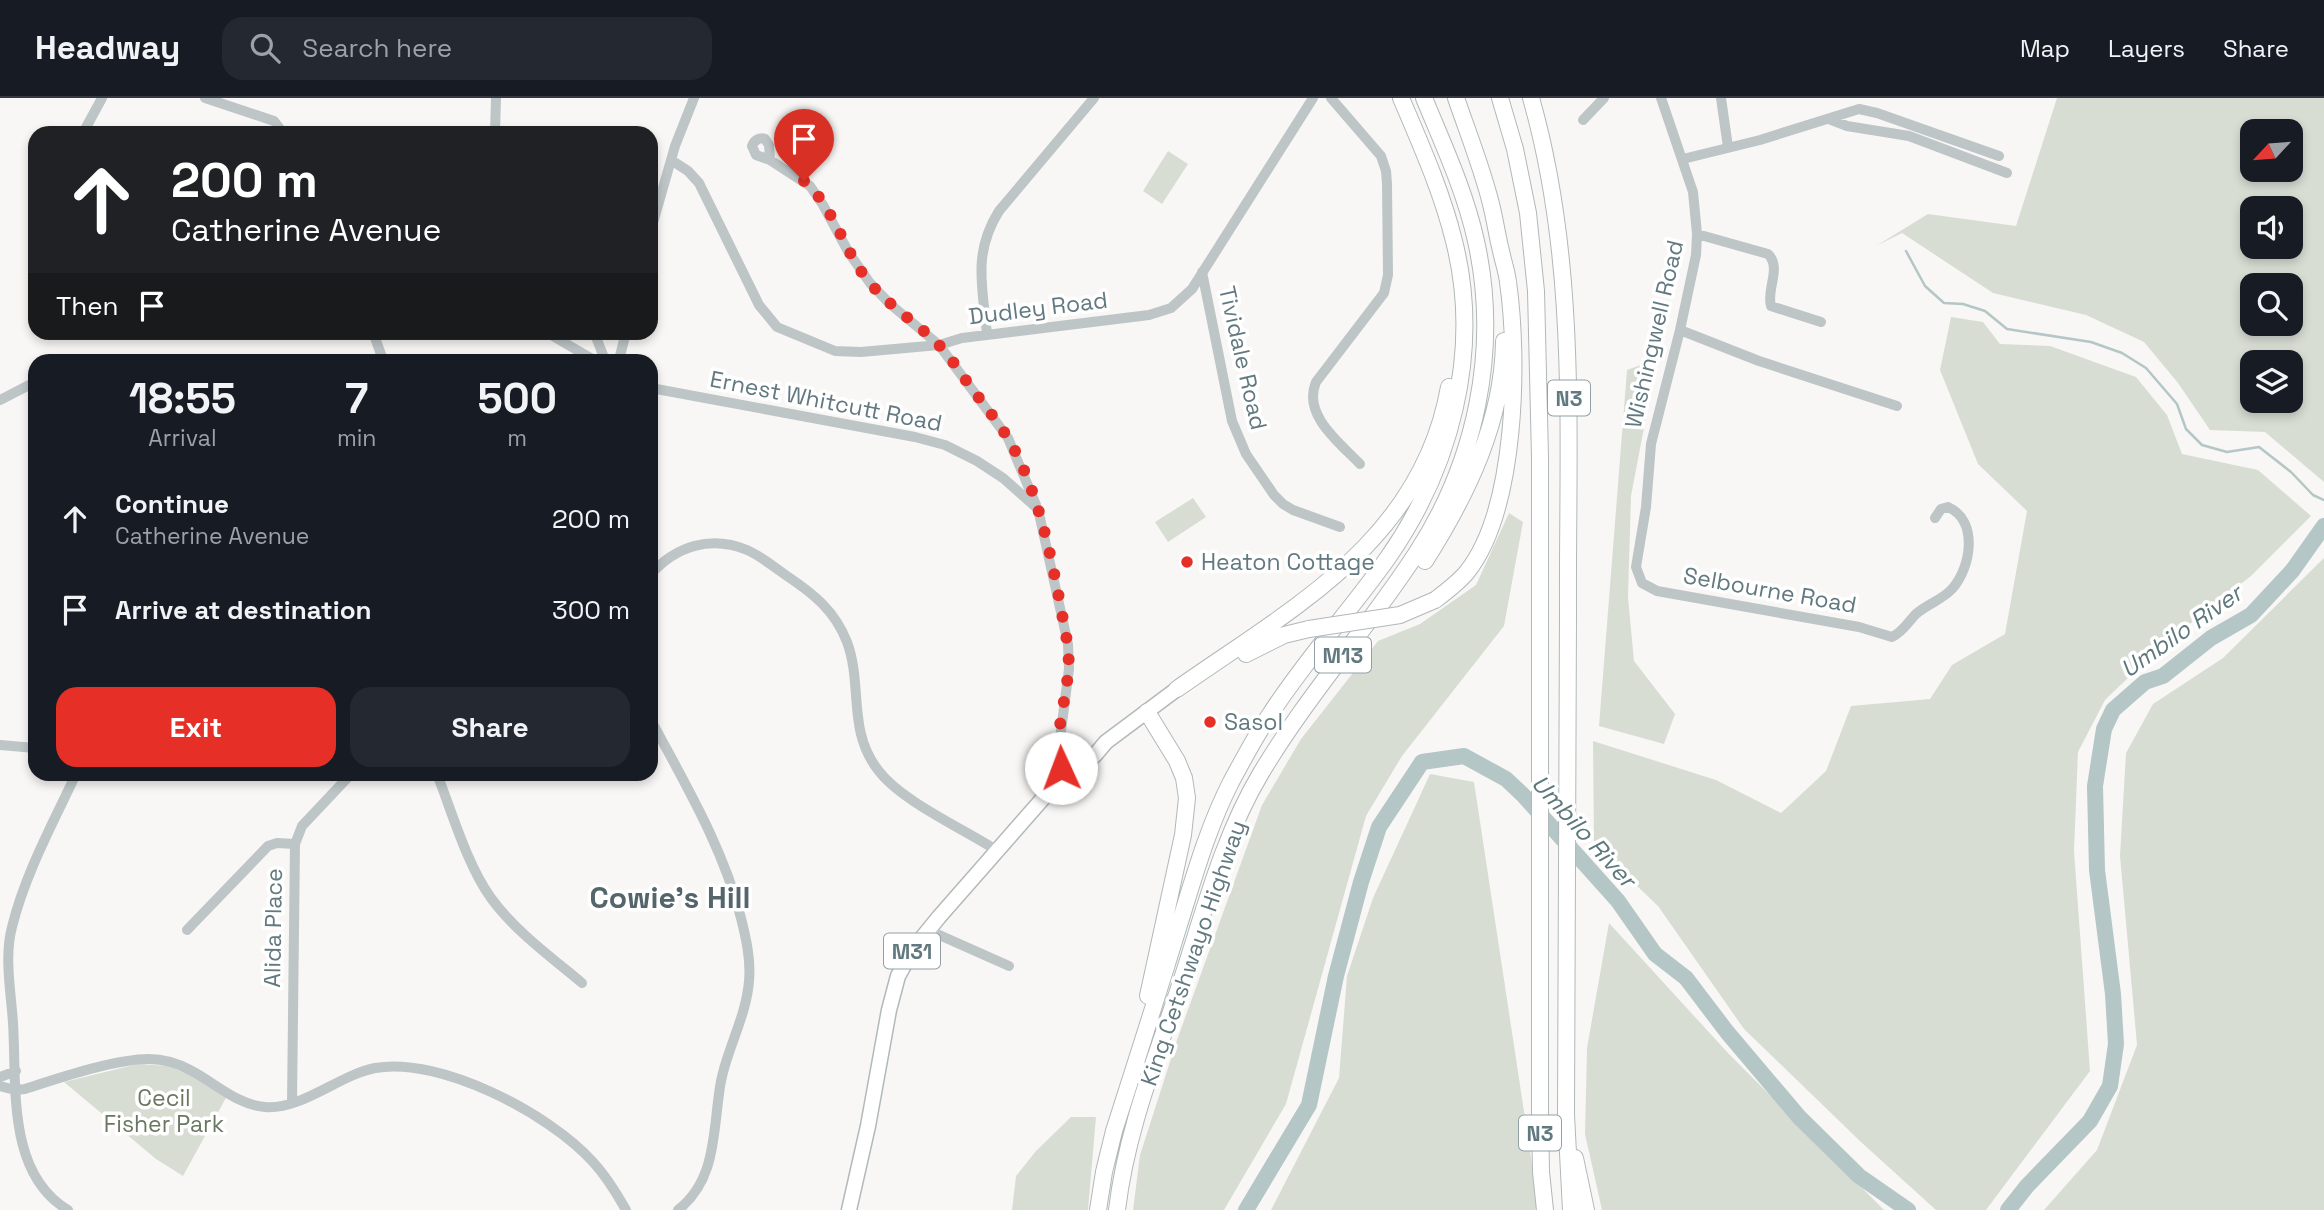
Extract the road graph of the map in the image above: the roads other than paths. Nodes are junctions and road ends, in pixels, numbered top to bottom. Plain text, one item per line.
1 (102, 98) edge
2 (205, 98) edge
3 (496, 98) edge
4 (694, 98) edge
5 (1094, 98) edge
6 (1313, 98) edge
7 (1331, 98) edge
8 (1401, 98) edge
9 (1424, 98) edge
10 (1456, 98) edge
11 (1500, 98) edge
12 (1531, 98) edge
13 (1604, 98) edge
14 (1661, 98) edge
15 (1721, 98) edge
16 (1858, 104) edge
17 (1829, 119) junction
18 (1583, 120) dead end
19 (87, 126) edge
20 (278, 126) edge
21 (495, 126) edge
22 (1728, 147) junction
23 (1999, 156) dead end
24 (1682, 159) junction
25 (671, 160) junction
26 (770, 160) dead end
27 (2007, 173) dead end
28 (658, 206) edge
29 (1447, 215) junction
30 (1698, 234) junction
31 (1501, 252) junction
32 (1202, 272) junction
33 (1821, 322) dead end
34 (1680, 330) junction
35 (987, 335) junction
36 (560, 340) edge
37 (939, 345) junction
38 (584, 354) edge
39 (28, 386) edge
40 (658, 389) edge
41 (0, 400) edge
42 (1897, 406) dead end
43 (1360, 464) dead end
44 (1038, 509) junction
45 (1935, 517) dead end
46 (1340, 527) dead end
47 (658, 566) edge
48 (1642, 583) joint
49 (1180, 693) junction
50 (1149, 716) junction
51 (1297, 718) junction
52 (658, 733) edge
53 (0, 745) edge
54 (28, 747) edge
55 (1065, 777) junction
56 (73, 781) edge
57 (344, 781) edge
58 (440, 781) edge
59 (295, 844) junction
60 (996, 850) junction
61 (187, 930) dead end
62 (928, 930) junction
63 (1009, 966) dead end
64 (582, 983) dead end
65 (1141, 1047) junction
66 (16, 1071) junction
67 (0, 1077) edge
68 (0, 1086) edge
69 (15, 1090) junction
70 (292, 1103) junction
71 (1566, 1115) junction
72 (68, 1210) edge
73 (626, 1210) edge
74 (678, 1210) edge
75 (849, 1210) edge
76 (1098, 1210) edge
77 (1117, 1210) edge
78 (1545, 1210) edge
79 (1572, 1210) edge
80 (1586, 1210) edge

1 - 19 street
2 - 20 street
3 - 21 street
4 - 25 street
5 - 35 street
6 - 32 street, Dudley Road
7 - 43 street
8 - 29 highway, King Cetshwayo Highway / M13
9 - 51 highway, King Cetshwayo Highway / M13
10 - 31 highway
11 - 78 highway, N3
12 - 71 highway, N3
13 - 18 street
14 - 24 street, Wishingwell Road
15 - 22 street
16 - 17 street
16 - 23 street
17 - 22 street
17 - 27 street
22 - 24 street
24 - 30 street, Wishingwell Road
25 - 28 street
25 - 37 street, Dudley Road
26 - 37 street
29 - 49 highway
29 - 65 highway, King Cetshwayo Highway / M13
30 - 33 street
30 - 34 street, Wishingwell Road
31 - 49 highway, bridge
31 - 51 highway
32 - 35 street, Dudley Road
32 - 46 street, Tividale Road
34 - 42 street
34 - 48 street, Wishingwell Road
35 - 37 street, Dudley Road
36 - 38 street
37 - 44 street
39 - 41 street
40 - 44 street, Ernest Whitcutt Road
44 - 55 street
45 - 48 street, Selbourne Road
47 - 60 street
49 - 50 main road, M31
50 - 55 main road, M31
50 - 65 highway
51 - 77 highway, King Cetshwayo Highway / M13
52 - 74 street
53 - 54 street
55 - 60 main road, M31
56 - 66 street
57 - 59 street, Alida Place
58 - 64 street
59 - 61 street
59 - 70 street, Alida Place
60 - 62 main road, M31
62 - 63 street
62 - 75 main road, M31
65 - 76 highway, King Cetshwayo Highway / M13
66 - 67 street
66 - 69 street
68 - 69 street
69 - 70 street
69 - 72 street
70 - 73 street
71 - 79 highway, N3
71 - 80 highway

